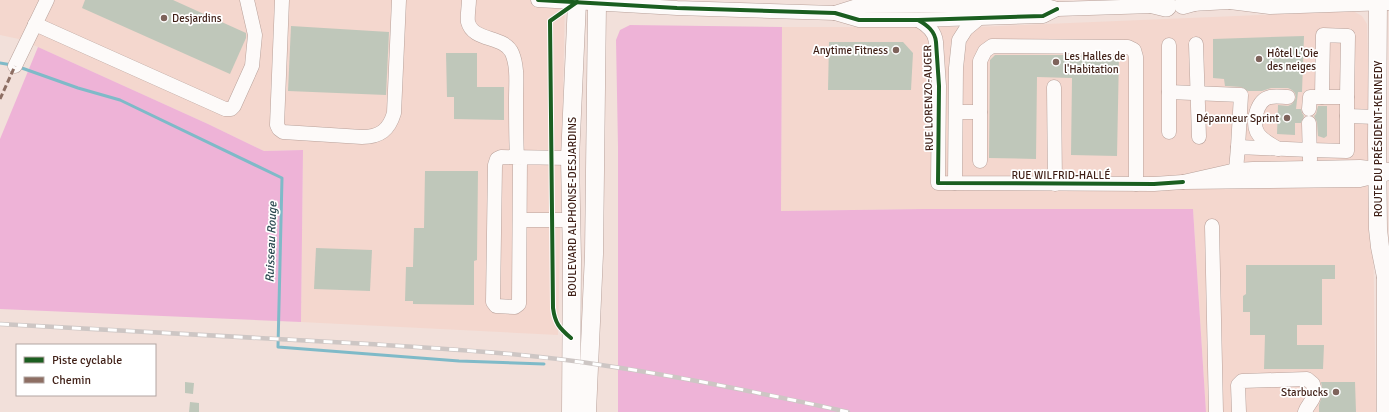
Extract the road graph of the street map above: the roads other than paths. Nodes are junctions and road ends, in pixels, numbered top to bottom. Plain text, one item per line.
1 (46, 0) edge
2 (247, 0) edge
3 (282, 0) edge
4 (399, 0) edge
5 (469, 0) edge
6 (538, 0) edge
7 (1141, 0) edge
8 (1201, 0) edge
9 (1235, 1) edge
10 (587, 2) edge
11 (1382, 2) edge
12 (1174, 5) junction
13 (786, 6) edge
14 (1058, 9) junction
15 (835, 13) junction
16 (978, 19) junction
17 (918, 20) junction
18 (35, 24) junction
19 (1196, 44) dead end
20 (1169, 45) dead end
21 (15, 66) dead end
22 (1054, 87) dead end
23 (1169, 92) junction
24 (1198, 93) junction
25 (1241, 95) junction
26 (1270, 97) junction
27 (1347, 97) junction
28 (1306, 104) junction
29 (956, 112) junction
30 (980, 112) junction
31 (1347, 116) junction
32 (1377, 117) junction
33 (1169, 132) dead end
34 (1199, 137) dead end
35 (1238, 147) junction
36 (1279, 149) junction
37 (1310, 150) junction
38 (518, 158) junction
39 (570, 158) junction
40 (980, 161) dead end
41 (1310, 168) junction
42 (1236, 170) junction
43 (1383, 172) edge
44 (1183, 182) junction
45 (938, 183) joint
46 (955, 183) junction
47 (1055, 184) junction
48 (1136, 184) junction
49 (520, 220) junction
50 (571, 220) junction
51 (1212, 226) dead end
52 (1388, 270) edge
53 (571, 412) edge
54 (587, 412) edge
55 (1216, 412) edge
56 (1239, 412) edge
57 (1305, 412) edge
58 (1386, 412) edge

1 - 18 street
2 - 18 street
3 - 4 street
5 - 38 street
6 - 10 street
7 - 12 highway
8 - 12 main road
9 - 11 street
9 - 12 street
10 - 13 street
10 - 39 main road, BOULEVARD ALPHONSE-DESJARDINS
10 - 54 main road, BOULEVARD ALPHONSE-DESJARDINS
11 - 32 main road, ROUTE DU PRÉSIDENT-KENNEDY
12 - 14 street
13 - 15 street
14 - 15 street
14 - 16 street
15 - 17 street
16 - 17 street
16 - 29 street
17 - 45 street, RUE LORENZO-AUGER
18 - 21 street
19 - 24 street
20 - 23 street
22 - 47 street
23 - 24 street
23 - 33 street
24 - 25 street
24 - 34 street
25 - 26 street
25 - 35 street
26 - 28 street
26 - 36 street
27 - 28 street
27 - 28 street
27 - 31 street
28 - 37 street
29 - 30 street
29 - 46 street
30 - 40 street
30 - 48 street
31 - 32 street
31 - 37 street
32 - 43 main road, ROUTE DU PRÉSIDENT-KENNEDY
35 - 36 street
35 - 42 street
36 - 37 street
37 - 41 street
38 - 39 street
38 - 49 street
38 - 49 street
39 - 50 main road, BOULEVARD ALPHONSE-DESJARDINS
41 - 42 street, RUE WILFRID-HALLÉ
41 - 43 street, RUE WILFRID-HALLÉ
42 - 44 street, RUE WILFRID-HALLÉ
43 - 44 street, RUE WILFRID-HALLÉ
43 - 52 main road, ROUTE DU PRÉSIDENT-KENNEDY
44 - 48 street, RUE WILFRID-HALLÉ
45 - 46 street, RUE WILFRID-HALLÉ
46 - 47 street, RUE WILFRID-HALLÉ
47 - 48 street, RUE WILFRID-HALLÉ
49 - 50 street
50 - 53 main road, BOULEVARD ALPHONSE-DESJARDINS
51 - 55 street
52 - 58 main road, ROUTE DU PRÉSIDENT-KENNEDY
56 - 57 street

